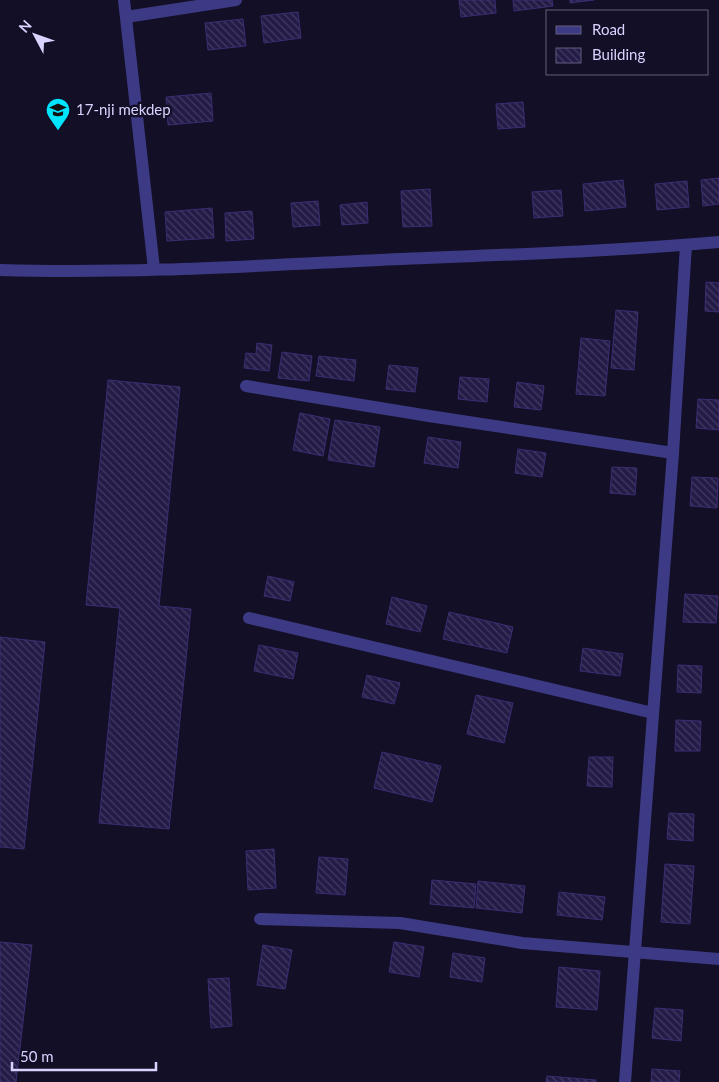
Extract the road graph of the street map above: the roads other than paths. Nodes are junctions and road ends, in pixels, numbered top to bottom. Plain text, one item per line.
1 (124, 0) edge
2 (236, 0) edge
3 (126, 17) junction
4 (719, 242) edge
5 (686, 245) junction
6 (154, 269) junction
7 (0, 270) edge
8 (246, 386) dead end
9 (673, 453) junction
10 (249, 618) dead end
11 (653, 712) junction
12 (260, 919) dead end
13 (634, 950) junction
14 (719, 959) edge
15 (625, 1082) edge

1 - 3 street
2 - 3 street
3 - 6 street
4 - 5 street
5 - 6 street
5 - 9 street
6 - 7 street
8 - 9 street
9 - 11 street
10 - 11 street
11 - 13 street
12 - 13 street
13 - 14 street
13 - 15 street

